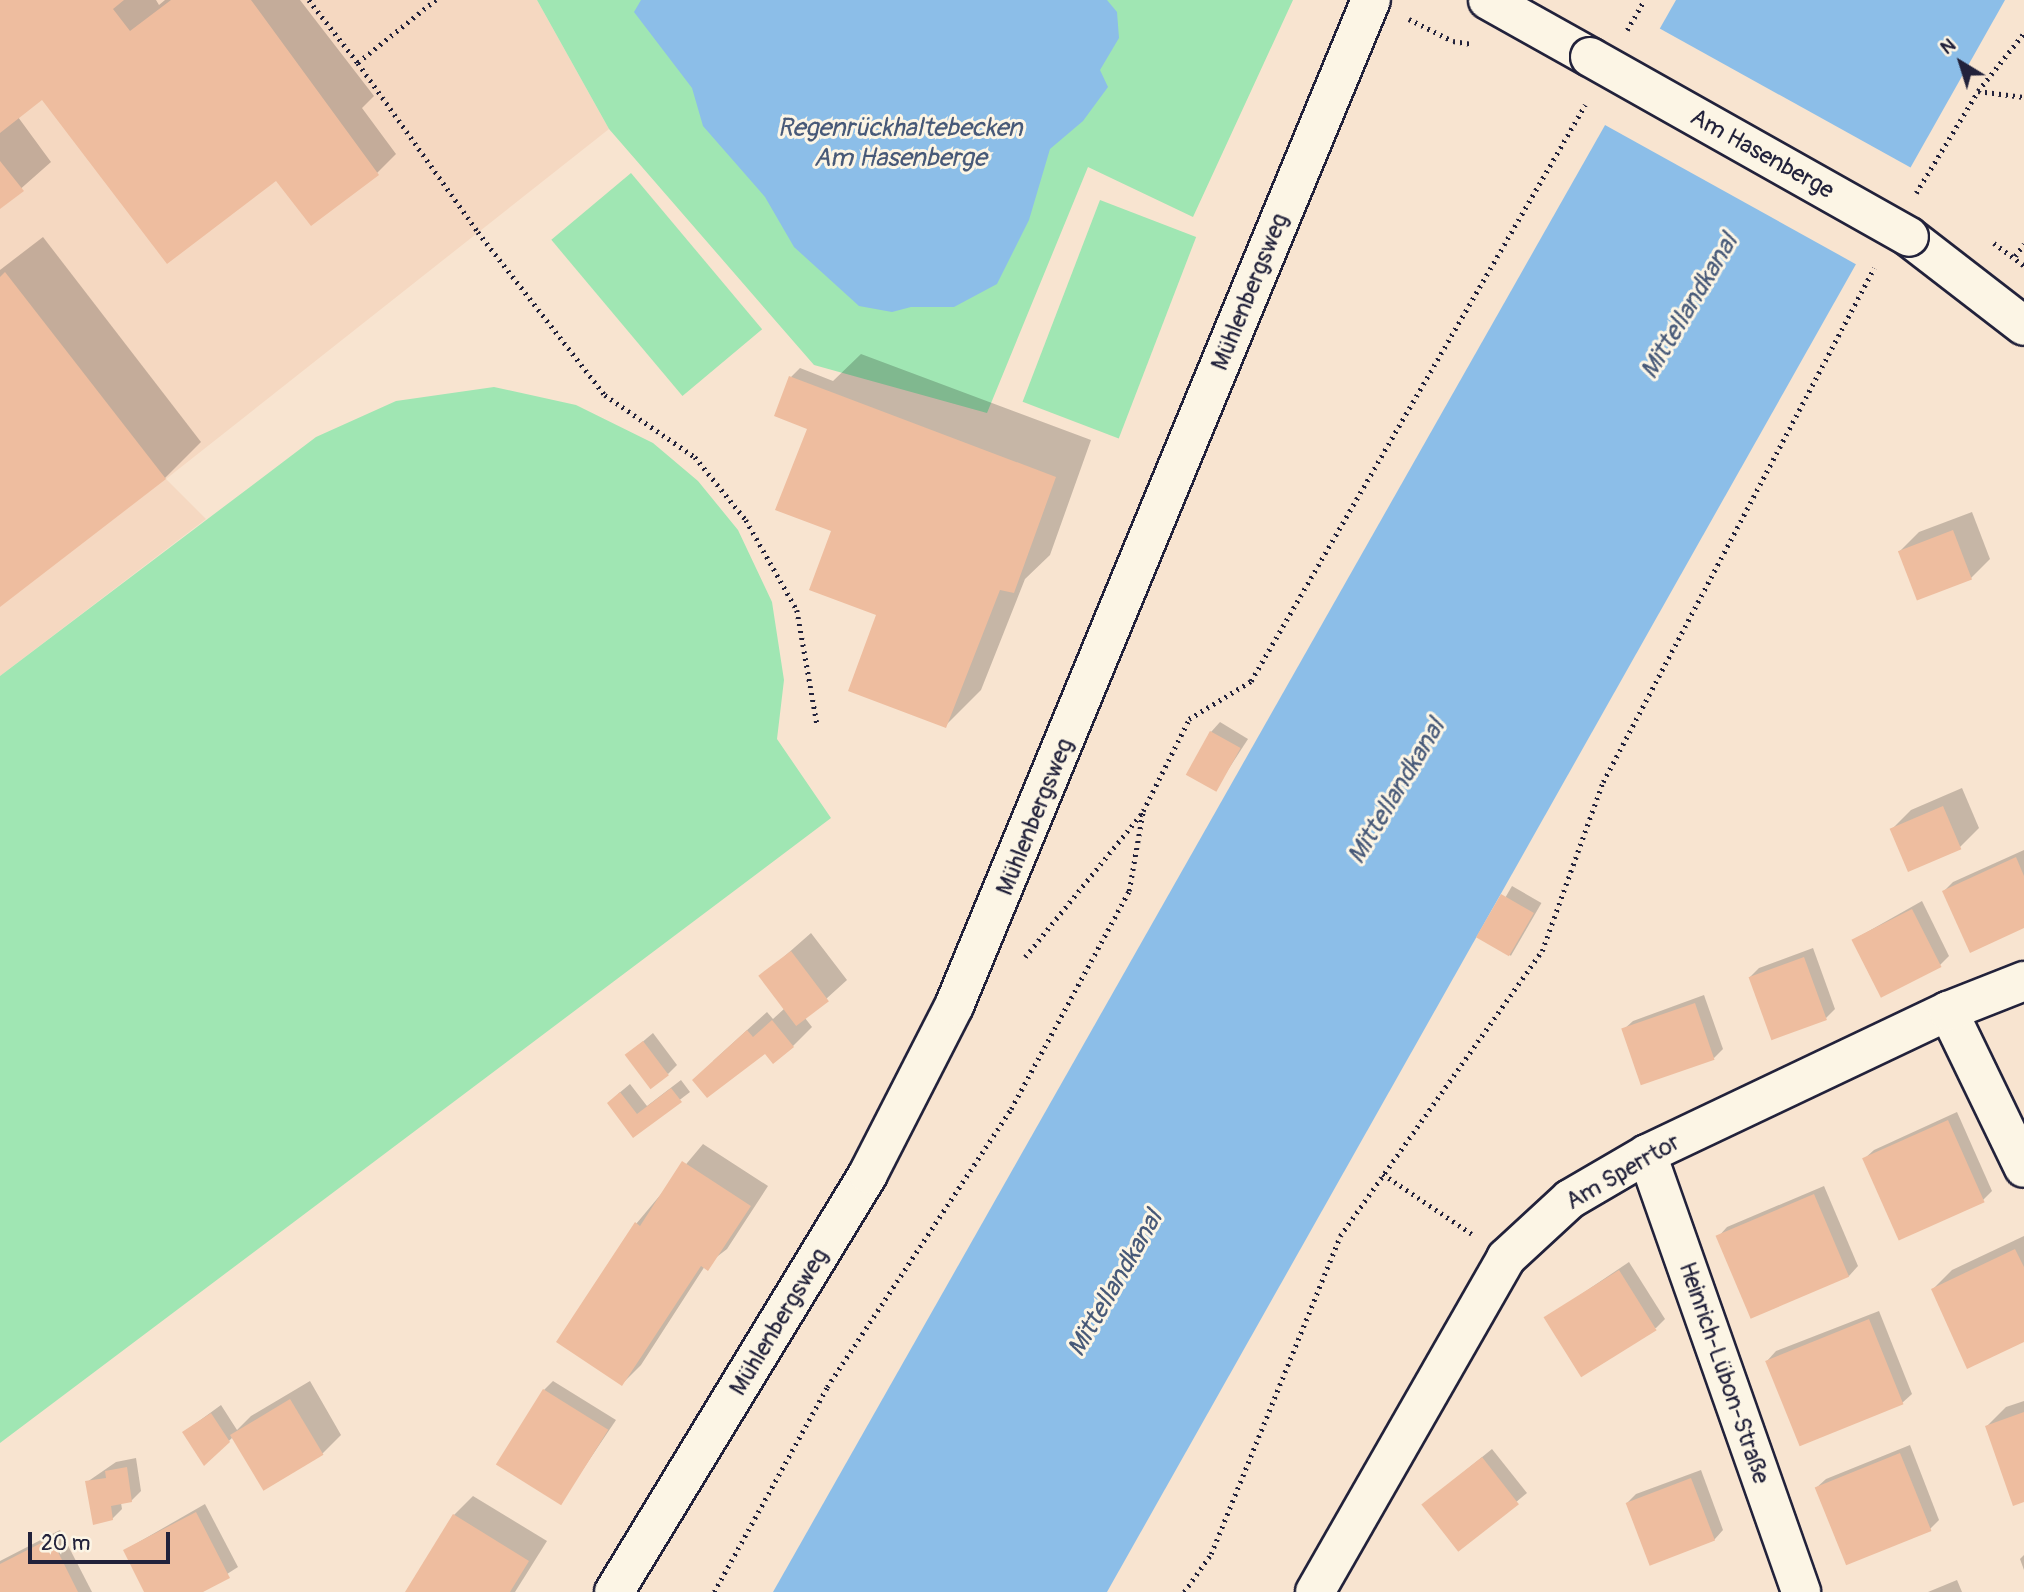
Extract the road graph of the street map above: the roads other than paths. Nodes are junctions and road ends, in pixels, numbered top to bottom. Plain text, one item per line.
1 (1371, 0) edge
2 (1488, 0) edge
3 (2024, 326) edge
4 (2024, 981) edge
5 (1948, 1012) junction
6 (1647, 1154) junction
7 (2024, 1168) edge
8 (614, 1592) edge
9 (1315, 1592) edge
10 (1801, 1592) edge

1 - 8 street, Mühlenbergsweg
2 - 3 street, Am Hasenberge, bridge
4 - 5 street, Am Sperrtor
5 - 6 street, Am Sperrtor
5 - 7 street
6 - 9 street, Am Sperrtor
6 - 10 street, Heinrich-Lübon-Straße

